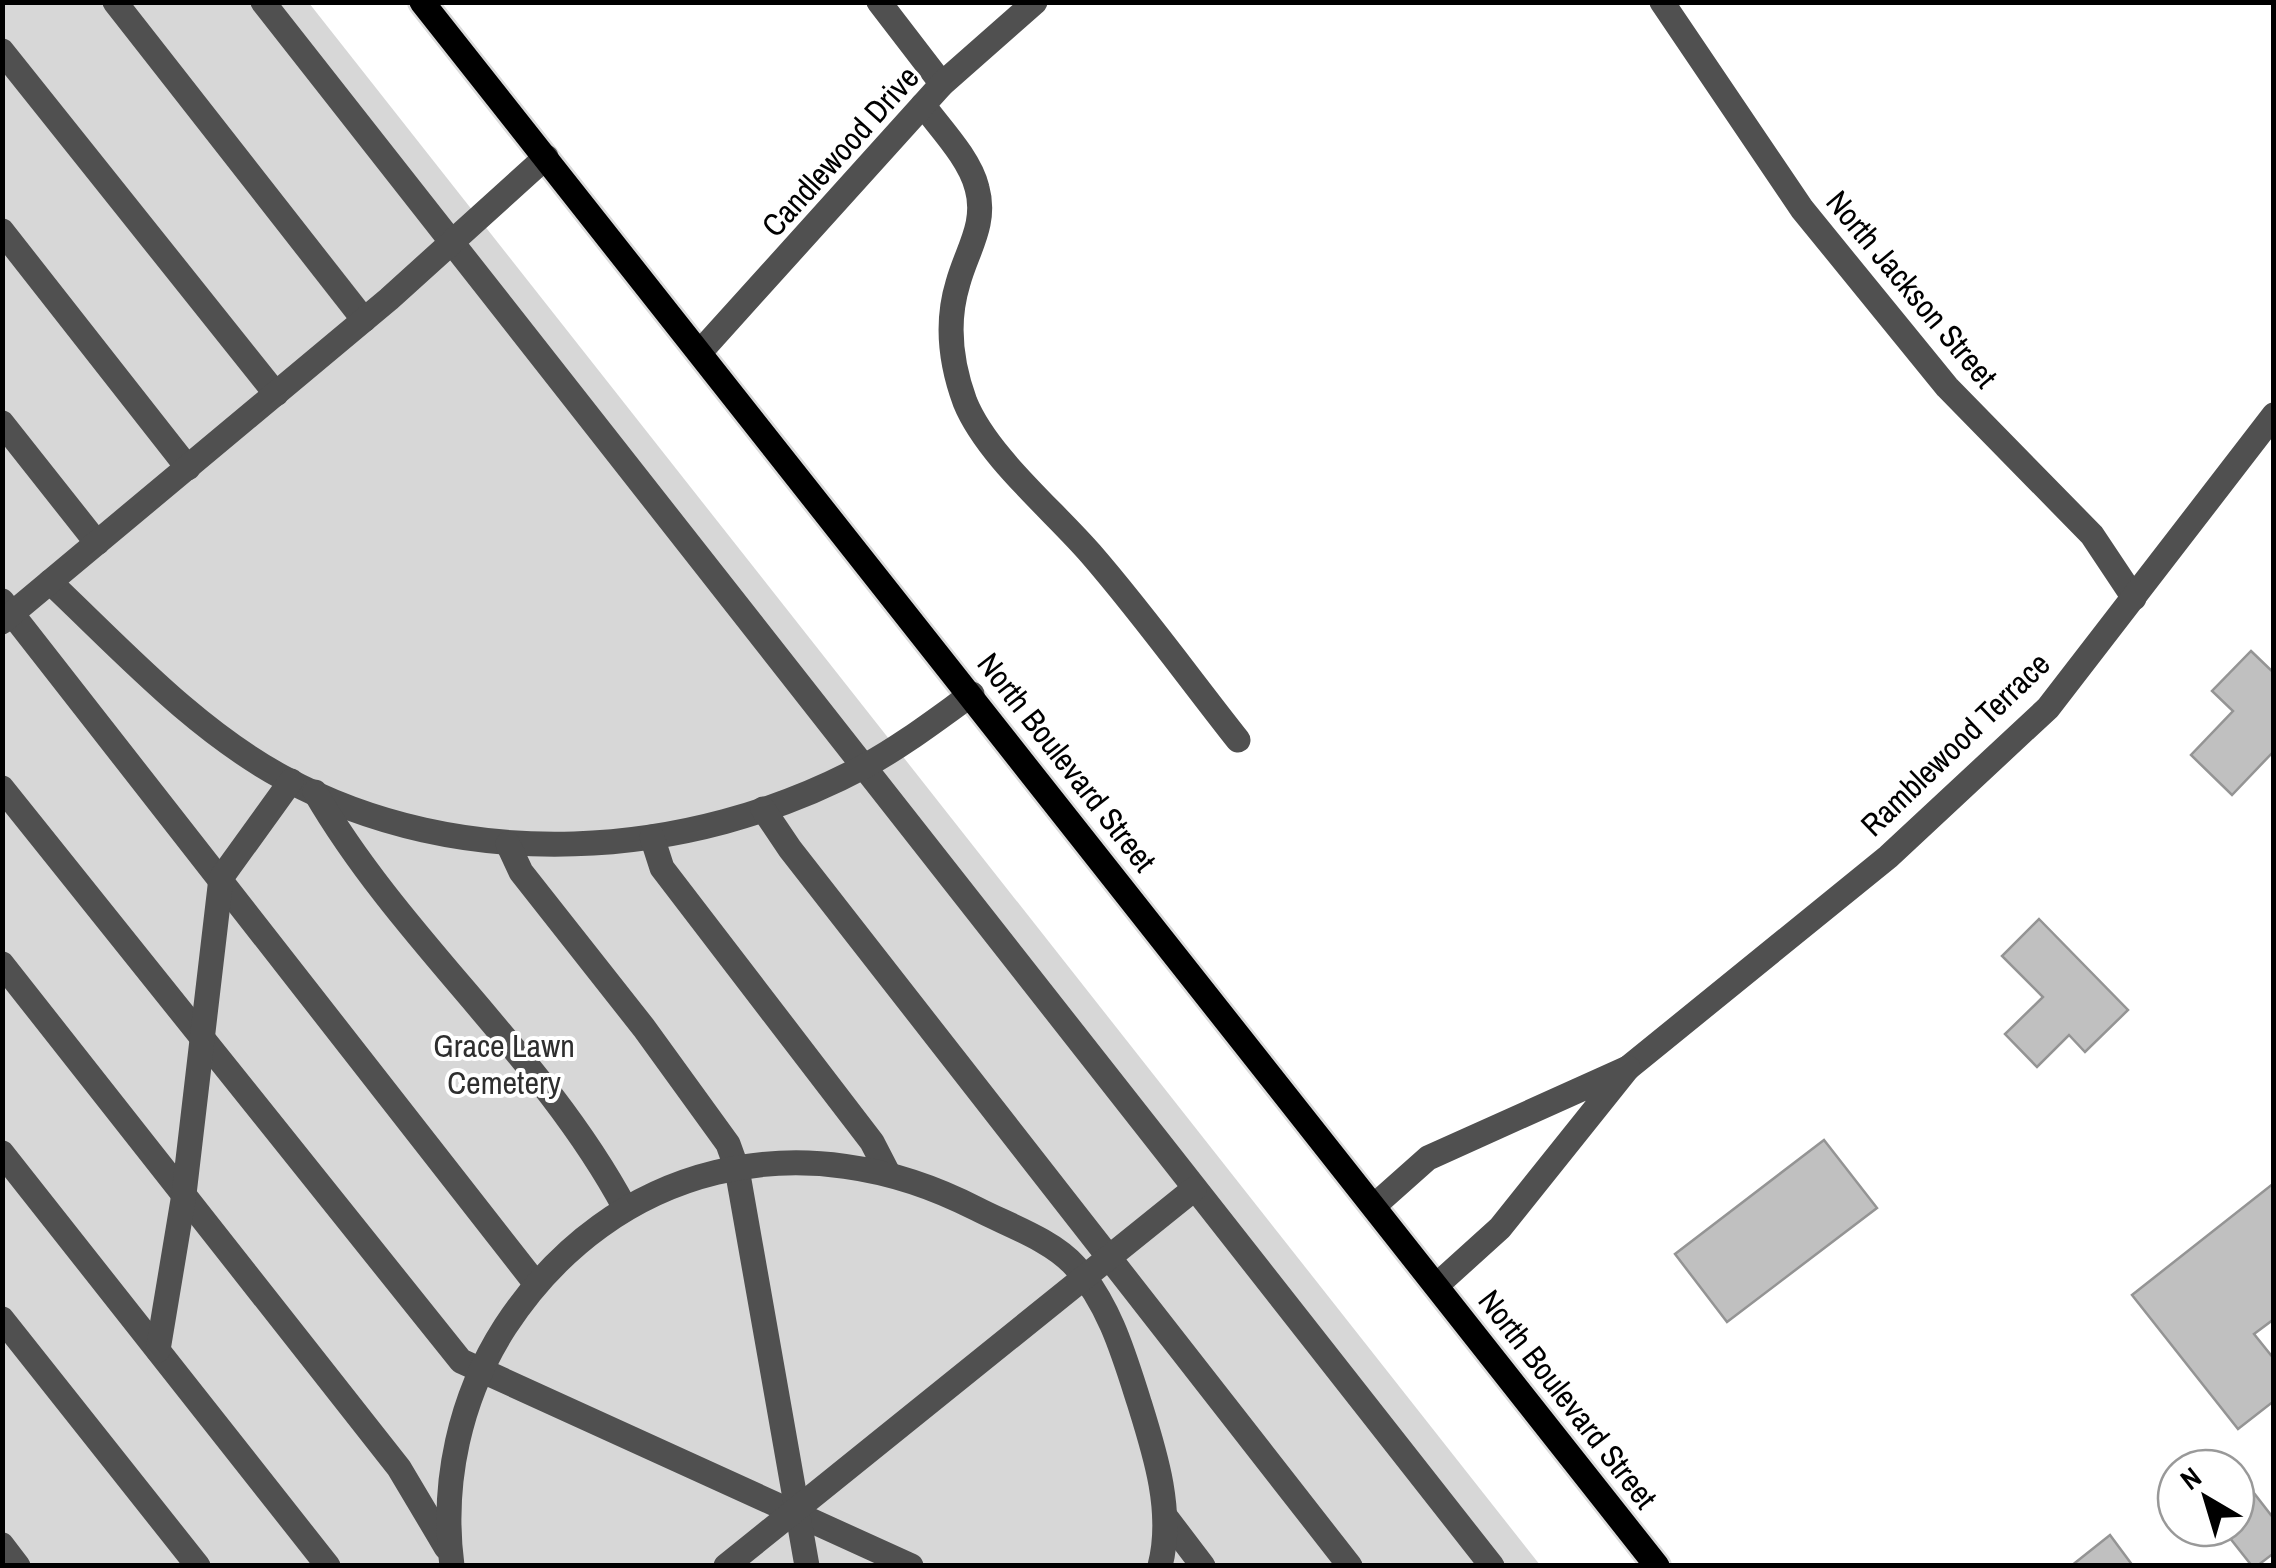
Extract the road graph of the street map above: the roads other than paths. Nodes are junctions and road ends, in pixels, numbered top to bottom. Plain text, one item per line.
1 (115, 2) edge
2 (263, 2) edge
3 (422, 2) edge
4 (879, 2) edge
5 (1035, 2) edge
6 (1662, 2) edge
7 (2, 50) edge
8 (942, 84) junction
9 (923, 106) junction
10 (546, 158) junction
11 (2, 230) edge
12 (451, 244) junction
13 (364, 320) junction
14 (701, 351) junction
15 (276, 394) junction
16 (2274, 415) edge
17 (2, 423) edge
18 (188, 468) junction
19 (97, 544) junction
20 (50, 582) junction
21 (2134, 598) junction
22 (6, 612) edge
23 (972, 694) junction
24 (1238, 740) dead end
25 (866, 766) junction
26 (290, 780) junction
27 (2, 788) edge
28 (315, 792) junction
29 (763, 809) junction
30 (652, 837) junction
31 (508, 844) junction
32 (221, 878) junction
33 (2, 964) edge
34 (202, 1040) junction
35 (1628, 1068) junction
36 (2, 1153) edge
37 (737, 1168) junction
38 (888, 1173) junction
39 (1194, 1189) junction
40 (184, 1194) junction
41 (1374, 1206) junction
42 (625, 1208) junction
43 (1108, 1258) junction
44 (1084, 1278) junction
45 (536, 1284) junction
46 (1436, 1285) junction
47 (2, 1320) edge
48 (158, 1350) junction
49 (480, 1373) junction
50 (796, 1511) junction
51 (1164, 1516) junction
52 (2, 1545) edge
53 (452, 1561) edge
54 (18, 1566) edge
55 (198, 1566) edge
56 (328, 1566) edge
57 (726, 1566) edge
58 (807, 1566) edge
59 (911, 1566) edge
60 (1160, 1566) edge
61 (1204, 1566) edge
62 (1350, 1566) edge
63 (1492, 1566) edge
64 (1657, 1566) edge

1 - 13 street
2 - 12 street
3 - 10 main road, North Boulevard Street
4 - 8 street
5 - 8 street, Candlewood Drive
6 - 21 street, North Jackson Street
7 - 15 street
8 - 9 street, Candlewood Drive
9 - 14 street, Candlewood Drive
9 - 24 street
10 - 12 street
10 - 14 main road, North Boulevard Street
11 - 18 street
12 - 13 street
12 - 25 street
13 - 15 street
14 - 23 main road, North Boulevard Street
15 - 18 street
16 - 21 street, Ramblewood Terrace
17 - 19 street
18 - 19 street
19 - 20 street
20 - 22 street
20 - 26 street
21 - 35 street, Ramblewood Terrace
22 - 32 street
23 - 25 street
23 - 41 main road, North Boulevard Street
25 - 29 street
25 - 39 street
26 - 28 street
26 - 32 street
27 - 34 street
28 - 31 street
28 - 42 street
29 - 30 street
29 - 43 street
30 - 31 street
30 - 38 street
31 - 37 street
32 - 34 street
32 - 45 street
33 - 40 street
34 - 40 street
34 - 49 street
35 - 41 street, Ramblewood Terrace
35 - 46 street, Ramblewood Terrace
36 - 48 street
37 - 38 street
37 - 42 street
37 - 50 street
38 - 44 street
39 - 43 street
39 - 63 street
40 - 48 street
40 - 53 street
41 - 46 main road, North Boulevard Street
42 - 45 street
43 - 44 street
43 - 62 street
44 - 50 street
44 - 51 street
45 - 49 street
46 - 64 main road, North Boulevard Street
47 - 55 street
48 - 56 street
49 - 50 street
49 - 53 street
50 - 57 street
50 - 58 street
50 - 59 street
51 - 60 street
51 - 61 street
52 - 54 street

